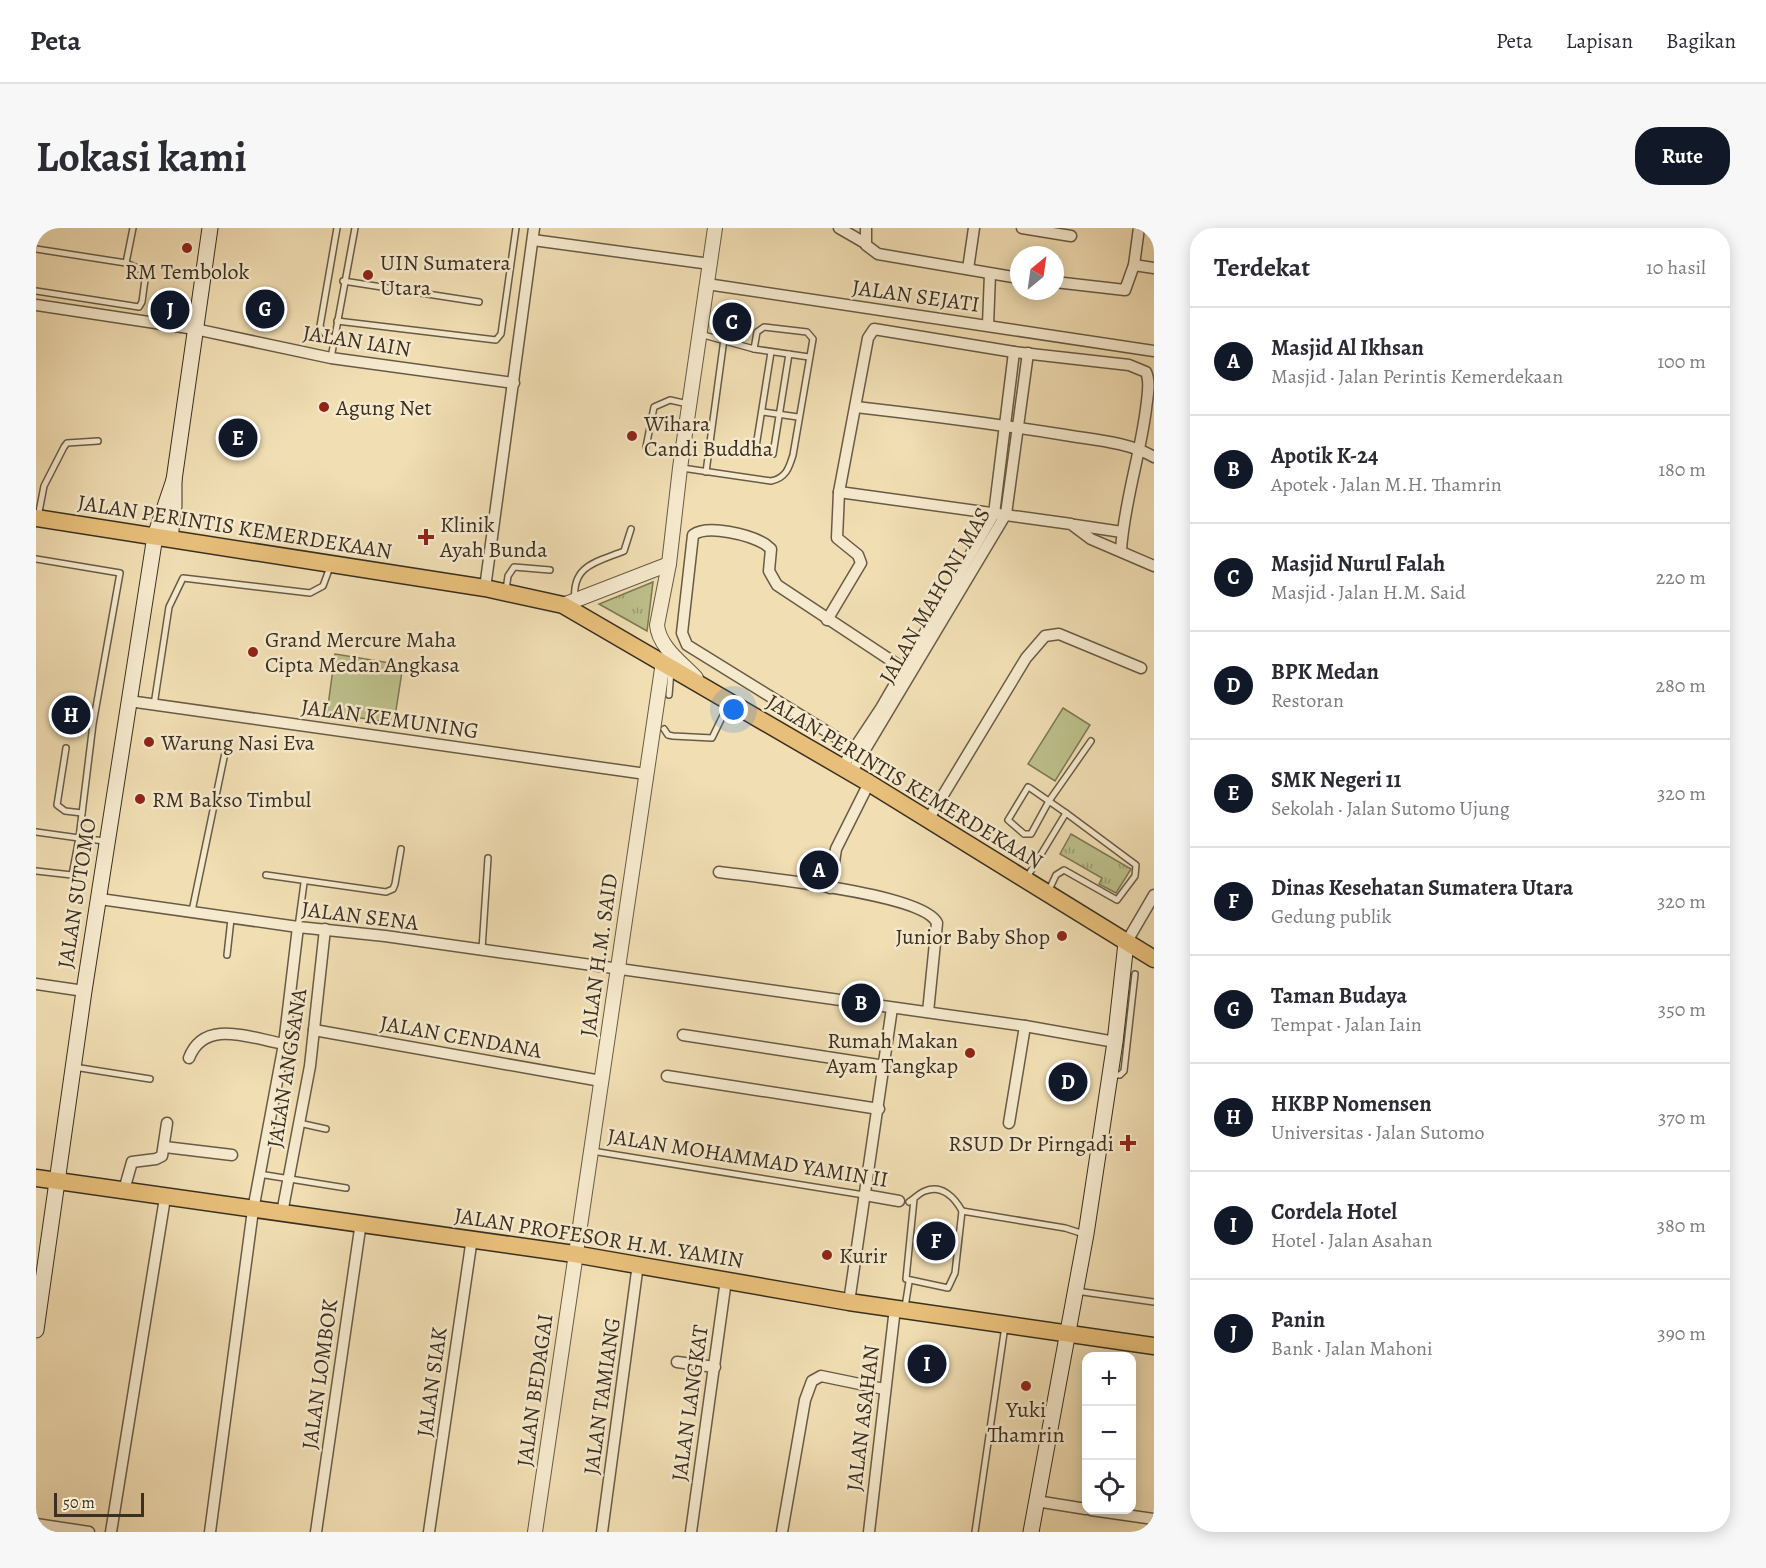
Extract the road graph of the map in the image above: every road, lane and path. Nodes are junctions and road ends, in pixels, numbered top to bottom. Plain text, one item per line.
1 (133, 228) edge
2 (210, 228) edge
3 (337, 228) edge
4 (355, 228) edge
5 (516, 228) edge
6 (534, 228) edge
7 (715, 228) edge
8 (839, 228) edge
9 (866, 228) edge
10 (974, 228) edge
11 (1022, 228) edge
12 (1138, 228) edge
13 (1071, 236) dead end
14 (533, 240) junction
15 (865, 243) junction
16 (36, 249) edge
17 (126, 262) junction
18 (710, 264) junction
19 (1134, 265) junction
20 (1154, 268) edge
21 (968, 269) junction
22 (990, 274) junction
23 (1010, 277) edge
24 (343, 281) junction
25 (1064, 283) edge
26 (707, 285) junction
27 (36, 291) edge
28 (479, 302) dead end
29 (36, 305) edge
30 (337, 321) junction
31 (988, 325) junction
32 (195, 329) junction
33 (698, 333) junction
34 (334, 339) junction
35 (724, 339) junction
36 (754, 349) junction
37 (1154, 351) edge
38 (771, 352) junction
39 (1014, 352) junction
40 (1028, 353) junction
41 (789, 354) junction
42 (809, 357) junction
43 (331, 358) junction
44 (514, 383) junction
45 (1151, 396) edge
46 (689, 405) junction
47 (856, 407) junction
48 (763, 412) junction
49 (780, 414) junction
50 (798, 417) junction
51 (1004, 425) junction
52 (1018, 428) junction
53 (98, 441) dead end
54 (646, 447) dead end
55 (1141, 449) junction
56 (755, 453) dead end
57 (773, 454) dead end
58 (1154, 457) edge
59 (680, 468) junction
60 (706, 472) junction
61 (36, 485) edge
62 (44, 486) junction
63 (839, 492) junction
64 (994, 514) junction
65 (1006, 514) junction
66 (37, 519) edge
67 (1071, 524) junction
68 (631, 529) dead end
69 (1122, 532) junction
70 (163, 537) junction
71 (1121, 550) junction
72 (36, 559) edge
73 (331, 564) junction
74 (669, 564) junction
75 (1154, 566) edge
76 (550, 570) dead end
77 (485, 588) junction
78 (506, 592) junction
79 (569, 603) junction
80 (826, 620) junction
81 (667, 665) junction
82 (1142, 668) dead end
83 (904, 669) junction
84 (705, 686) junction
85 (669, 694) dead end
86 (129, 701) junction
87 (730, 701) junction
88 (154, 705) junction
89 (664, 729) dead end
90 (1091, 741) dead end
91 (66, 748) dead end
92 (226, 748) dead end
93 (859, 751) junction
94 (847, 770) junction
95 (646, 774) junction
96 (869, 783) junction
97 (1049, 801) junction
98 (82, 813) junction
99 (1066, 813) junction
100 (928, 820) junction
101 (36, 832) edge
102 (79, 838) junction
103 (107, 842) junction
104 (401, 849) dead end
105 (488, 858) dead end
106 (36, 871) edge
107 (719, 872) dead end
108 (266, 875) dead end
109 (1025, 880) junction
110 (304, 883) junction
111 (830, 888) junction
112 (1047, 893) junction
113 (1154, 895) edge
114 (100, 899) junction
115 (191, 913) junction
116 (231, 919) junction
117 (298, 927) junction
118 (325, 929) junction
119 (1126, 943) junction
120 (482, 951) junction
121 (227, 955) dead end
122 (1154, 959) edge
123 (616, 970) junction
124 (1135, 974) dead end
125 (36, 984) edge
126 (84, 991) junction
127 (892, 1008) junction
128 (928, 1012) junction
129 (1025, 1026) junction
130 (314, 1030) junction
131 (684, 1035) dead end
132 (1115, 1042) junction
133 (284, 1044) junction
134 (189, 1059) dead end
135 (885, 1066) junction
136 (72, 1067) junction
137 (1110, 1075) junction
138 (667, 1076) dead end
139 (150, 1079) dead end
140 (601, 1081) junction
141 (879, 1109) junction
142 (167, 1123) dead end
143 (298, 1123) junction
144 (1010, 1123) dead end
145 (326, 1129) dead end
146 (165, 1147) junction
147 (591, 1151) junction
148 (232, 1155) dead end
149 (259, 1174) junction
150 (36, 1178) edge
151 (288, 1179) junction
152 (55, 1181) junction
153 (346, 1188) dead end
154 (124, 1190) junction
155 (865, 1195) junction
156 (165, 1198) junction
157 (907, 1201) junction
158 (254, 1210) junction
159 (962, 1211) junction
160 (282, 1213) junction
161 (361, 1222) junction
162 (1086, 1234) junction
163 (472, 1238) junction
164 (574, 1254) junction
165 (638, 1264) junction
166 (726, 1280) junction
167 (909, 1282) junction
168 (1075, 1290) junction
169 (849, 1302) junction
170 (1154, 1302) edge
171 (900, 1309) junction
172 (1005, 1324) junction
173 (36, 1330) edge
174 (1069, 1334) junction
175 (1154, 1346) edge
176 (677, 1362) dead end
177 (715, 1367) junction
178 (884, 1389) junction
179 (1036, 1501) junction
180 (1082, 1508) edge
181 (1121, 1514) edge
182 (1154, 1519) edge
183 (36, 1524) edge
184 (89, 1532) edge
185 (111, 1532) edge
186 (210, 1532) edge
187 (316, 1532) edge
188 (429, 1532) edge
189 (535, 1532) edge
190 (602, 1532) edge
191 (691, 1532) edge
192 (782, 1532) edge
193 (868, 1532) edge
194 (975, 1532) edge
195 (1030, 1532) edge

1 - 17 lane
2 - 32 main road, JALAN SUTOMO
3 - 34 lane
4 - 24 lane
5 - 30 lane
6 - 14 street
7 - 18 street
8 - 15 street
9 - 15 street
10 - 21 street
11 - 13 street
12 - 19 street
14 - 18 street
14 - 44 street
15 - 21 street
16 - 17 lane
17 - 27 lane
18 - 26 street
19 - 20 street
19 - 25 street
21 - 22 street
22 - 23 street
22 - 31 street
24 - 28 lane
24 - 30 lane
26 - 31 street, JALAN SEJATI
26 - 33 street
29 - 32 street, JALAN IAIN
30 - 34 lane
31 - 37 street, JALAN SEJATI
32 - 43 street, JALAN IAIN
32 - 70 main road, JALAN SUTOMO
33 - 35 lane
33 - 46 street
34 - 43 lane
35 - 36 lane
35 - 60 lane
36 - 38 lane
36 - 42 lane
38 - 41 lane
38 - 48 lane
39 - 40 street
39 - 47 street
39 - 51 street, JALAN MAHONI MAS
40 - 45 street
40 - 52 street, JALAN MAHONI MAS
41 - 42 lane
41 - 49 lane
42 - 50 lane
43 - 44 street, JALAN IAIN
44 - 77 street
45 - 55 street
46 - 54 lane
46 - 59 street
47 - 51 street
47 - 63 street
48 - 49 lane
48 - 56 lane
49 - 50 lane
49 - 57 lane
50 - 60 lane
51 - 52 street
51 - 64 street, JALAN MAHONI MAS
52 - 55 street
52 - 65 street, JALAN MAHONI MAS
53 - 62 lane
55 - 58 street
55 - 69 street
59 - 60 lane
59 - 74 street
61 - 62 lane
62 - 66 lane
63 - 64 street
63 - 80 street
64 - 65 street
64 - 83 street, JALAN MAHONI MAS
65 - 67 street
65 - 93 street, JALAN MAHONI MAS
66 - 70 main road, JALAN PERINTIS KEMERDEKAAN
67 - 69 street
67 - 71 street
68 - 79 lane
69 - 71 street
70 - 73 main road, JALAN PERINTIS KEMERDEKAAN
70 - 86 main road, JALAN SUTOMO
71 - 75 street
72 - 98 lane
73 - 77 main road, JALAN PERINTIS KEMERDEKAAN
73 - 88 lane
74 - 79 street
74 - 84 street
76 - 78 lane
77 - 78 main road, JALAN PERINTIS KEMERDEKAAN
78 - 79 main road, JALAN PERINTIS KEMERDEKAAN
79 - 81 main road, JALAN PERINTIS KEMERDEKAAN
80 - 83 street
80 - 93 street
81 - 84 main road, JALAN PERINTIS KEMERDEKAAN
81 - 85 lane
81 - 95 street, JALAN H.M. SAID
82 - 100 street
83 - 93 street, JALAN MAHONI MAS
84 - 87 main road, JALAN PERINTIS KEMERDEKAAN
86 - 88 street, JALAN KEMUNING
86 - 103 main road, JALAN SUTOMO
87 - 89 lane
87 - 94 main road, JALAN PERINTIS KEMERDEKAAN
88 - 95 street, JALAN KEMUNING
90 - 97 lane
91 - 98 lane
92 - 115 lane
93 - 94 street, JALAN MAHONI MAS
94 - 96 main road, JALAN PERINTIS KEMERDEKAAN
95 - 123 street, JALAN H.M. SAID
96 - 100 main road, JALAN PERINTIS KEMERDEKAAN
96 - 111 street
97 - 97 lane
97 - 99 lane
98 - 102 lane
99 - 109 lane
99 - 112 lane
100 - 109 main road, JALAN PERINTIS KEMERDEKAAN
101 - 102 lane
102 - 103 lane
102 - 106 lane
103 - 114 main road, JALAN SUTOMO
104 - 110 lane
105 - 120 lane
107 - 111 street
108 - 110 lane
109 - 112 main road, JALAN PERINTIS KEMERDEKAAN
110 - 117 lane
111 - 128 street
112 - 119 main road, JALAN PERINTIS KEMERDEKAAN
113 - 119 street
114 - 115 street, JALAN SENA
114 - 126 main road, JALAN SUTOMO
115 - 116 street, JALAN SENA
116 - 117 street, JALAN SENA
116 - 121 lane
117 - 118 street, JALAN SENA
117 - 133 street, JALAN ANGSANA
118 - 120 street, JALAN SENA
118 - 130 street, JALAN ANGSANA
119 - 122 main road, JALAN PERINTIS KEMERDEKAAN
119 - 132 main road
120 - 123 street, JALAN SENA
123 - 127 street, JALAN SENA
123 - 140 street, JALAN H.M. SAID
124 - 137 lane
125 - 126 street
126 - 136 main road, JALAN SUTOMO
127 - 128 street, JALAN SENA
127 - 135 street
128 - 129 street, JALAN SENA
129 - 132 street, JALAN SENA
129 - 144 street
130 - 140 street, JALAN CENDANA
130 - 143 street, JALAN ANGSANA
131 - 135 street
132 - 137 main road
133 - 134 street
133 - 149 street, JALAN ANGSANA
135 - 141 street
136 - 139 lane
136 - 152 main road, JALAN SUTOMO
137 - 162 main road
138 - 141 street
140 - 147 street, JALAN H.M. SAID
141 - 155 street
142 - 146 street
143 - 145 lane
143 - 151 street, JALAN ANGSANA
146 - 148 street
146 - 154 street
147 - 155 lane, JALAN MOHAMMAD YAMIN II
147 - 164 street, JALAN H.M. SAID
149 - 151 lane
149 - 158 street, JALAN ANGSANA
150 - 152 main road, JALAN PROFESOR H.M. YAMIN
151 - 153 lane
151 - 160 street, JALAN ANGSANA
152 - 154 main road, JALAN PROFESOR H.M. YAMIN
152 - 173 main road, JALAN SUTOMO
154 - 156 main road, JALAN PROFESOR H.M. YAMIN
155 - 157 street, JALAN MOHAMMAD YAMIN II
155 - 169 street
156 - 158 main road, JALAN PROFESOR H.M. YAMIN
156 - 185 street
157 - 159 lane
157 - 167 lane
158 - 160 main road, JALAN PROFESOR H.M. YAMIN
158 - 186 street, JALAN ANGSANA
159 - 162 lane
159 - 167 lane
160 - 161 main road, JALAN PROFESOR H.M. YAMIN
161 - 163 main road, JALAN PROFESOR H.M. YAMIN
161 - 187 street, JALAN LOMBOK
162 - 168 main road
163 - 164 main road, JALAN PROFESOR H.M. YAMIN
163 - 188 street, JALAN SIAK
164 - 165 main road, JALAN PROFESOR H.M. YAMIN
164 - 189 street, JALAN BEDAGAI
165 - 166 main road, JALAN PROFESOR H.M. YAMIN
165 - 190 street, JALAN TAMIANG
166 - 169 main road, JALAN PROFESOR H.M. YAMIN
166 - 177 street, JALAN LANGKAT
167 - 171 lane
168 - 170 lane
168 - 174 main road
169 - 171 main road, JALAN PROFESOR H.M. YAMIN
171 - 172 main road, JALAN PROFESOR H.M. YAMIN
171 - 178 street, JALAN ASAHAN
172 - 174 main road, JALAN PROFESOR H.M. YAMIN
172 - 194 lane
174 - 175 main road, JALAN PROFESOR H.M. YAMIN
174 - 179 main road
176 - 177 street
177 - 191 street, JALAN LANGKAT
178 - 192 street
178 - 193 street, JALAN ASAHAN
179 - 180 street
179 - 195 main road
181 - 182 street
183 - 184 street

